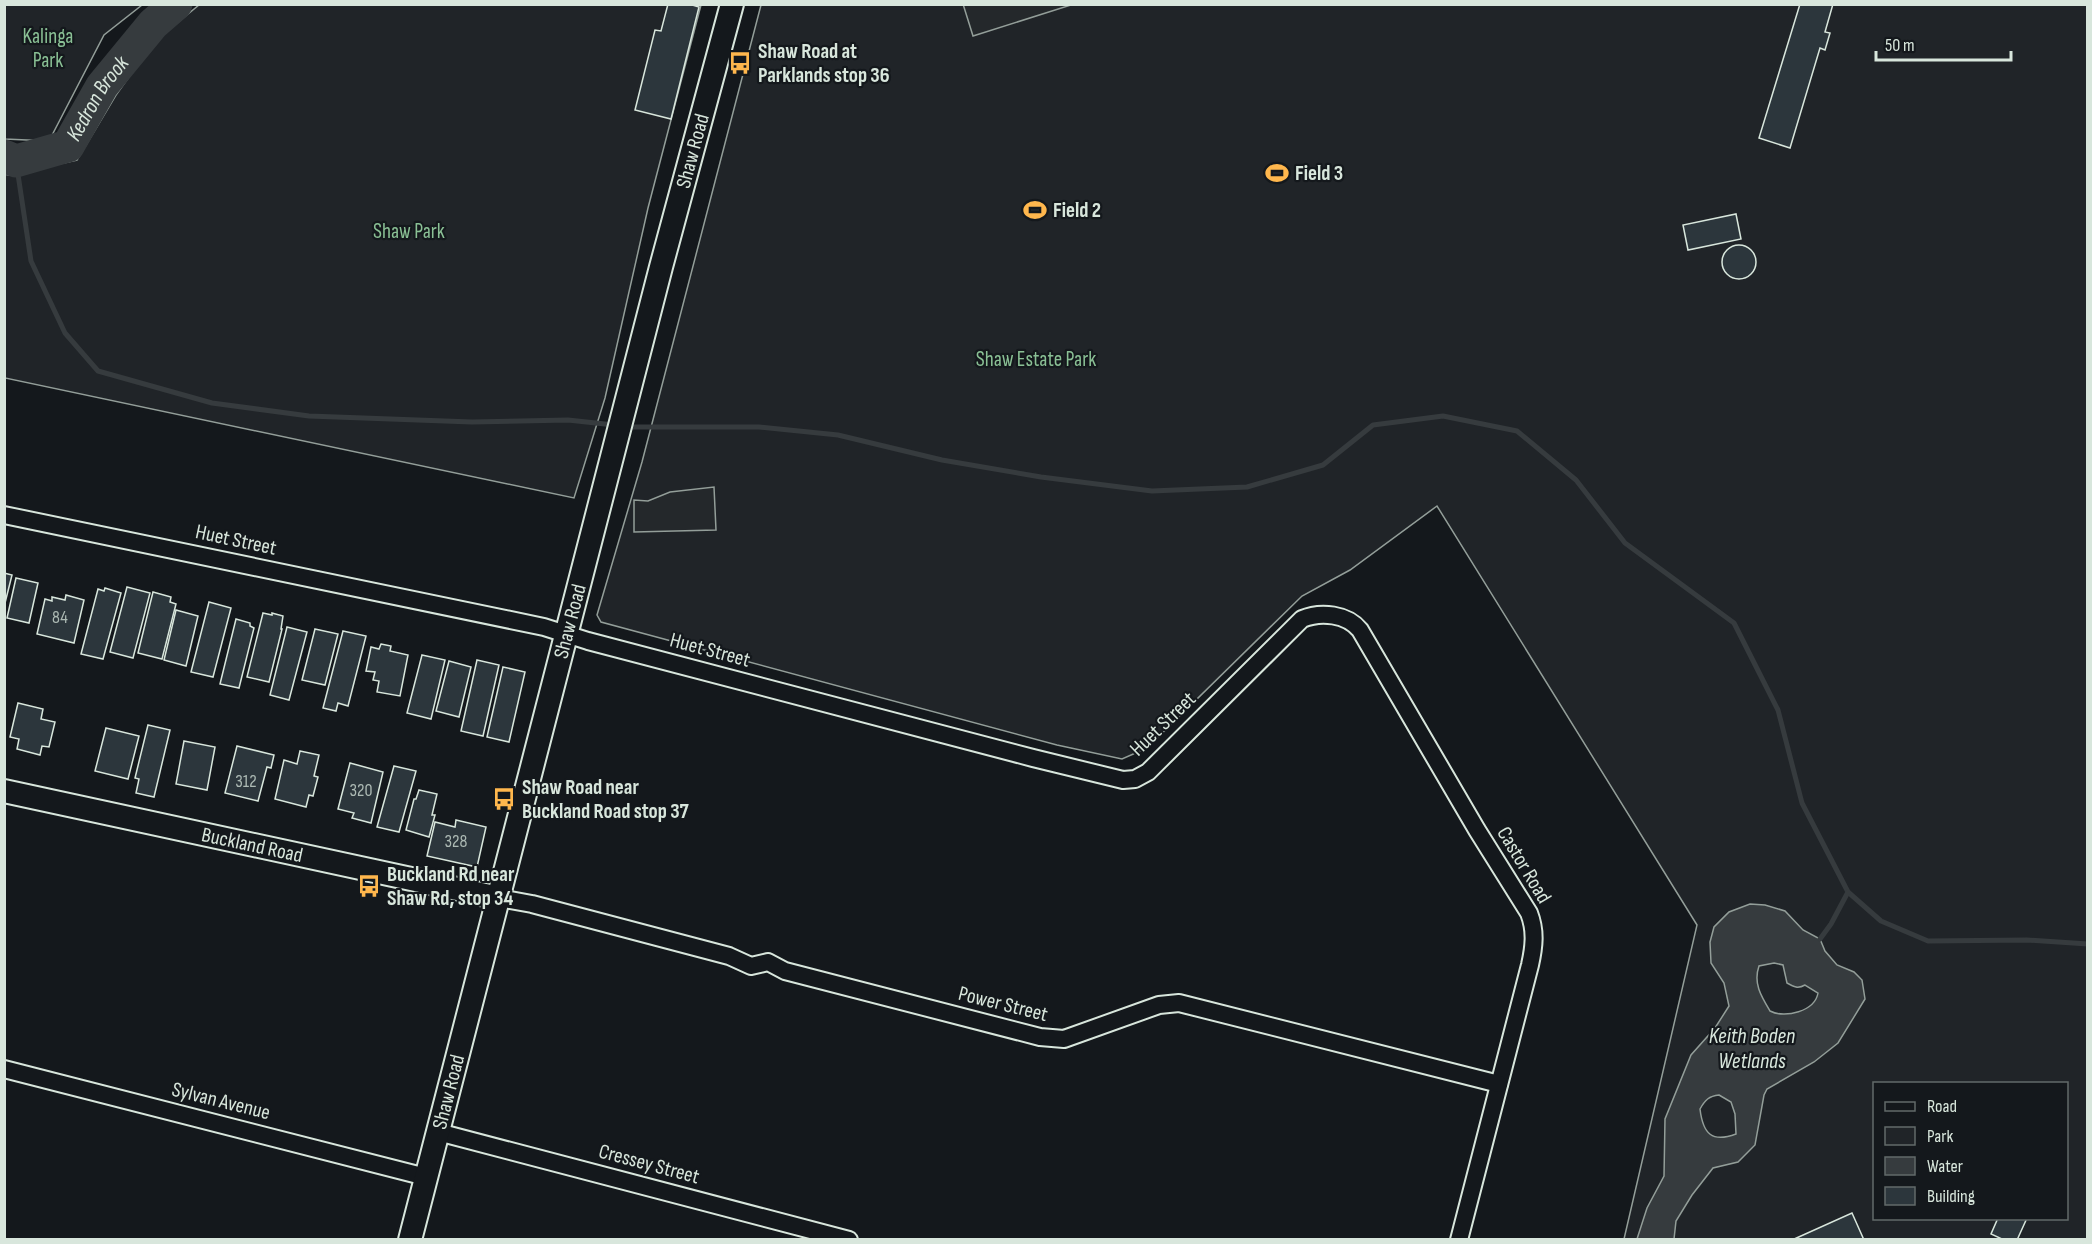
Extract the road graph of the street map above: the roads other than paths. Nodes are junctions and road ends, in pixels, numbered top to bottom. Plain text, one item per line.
1 (732, 4) edge
2 (4, 514) edge
3 (1342, 617) joint
4 (567, 634) junction
5 (4, 791) edge
6 (499, 898) junction
7 (4, 1069) edge
8 (1499, 1084) junction
9 (438, 1132) junction
10 (426, 1178) junction
11 (410, 1239) edge
12 (849, 1239) edge
13 (1459, 1239) edge

1 - 4 street, Shaw Road
2 - 4 street, Huet Street
3 - 4 street, Huet Street
3 - 8 street, Castor Road
4 - 6 street, Shaw Road
5 - 6 street, Buckland Road
6 - 8 street, Power Street
6 - 9 street, Shaw Road
7 - 10 street, Sylvan Avenue
8 - 13 street, Castor Road
9 - 10 street, Shaw Road
9 - 12 street, Cressey Street
10 - 11 street, Shaw Road

